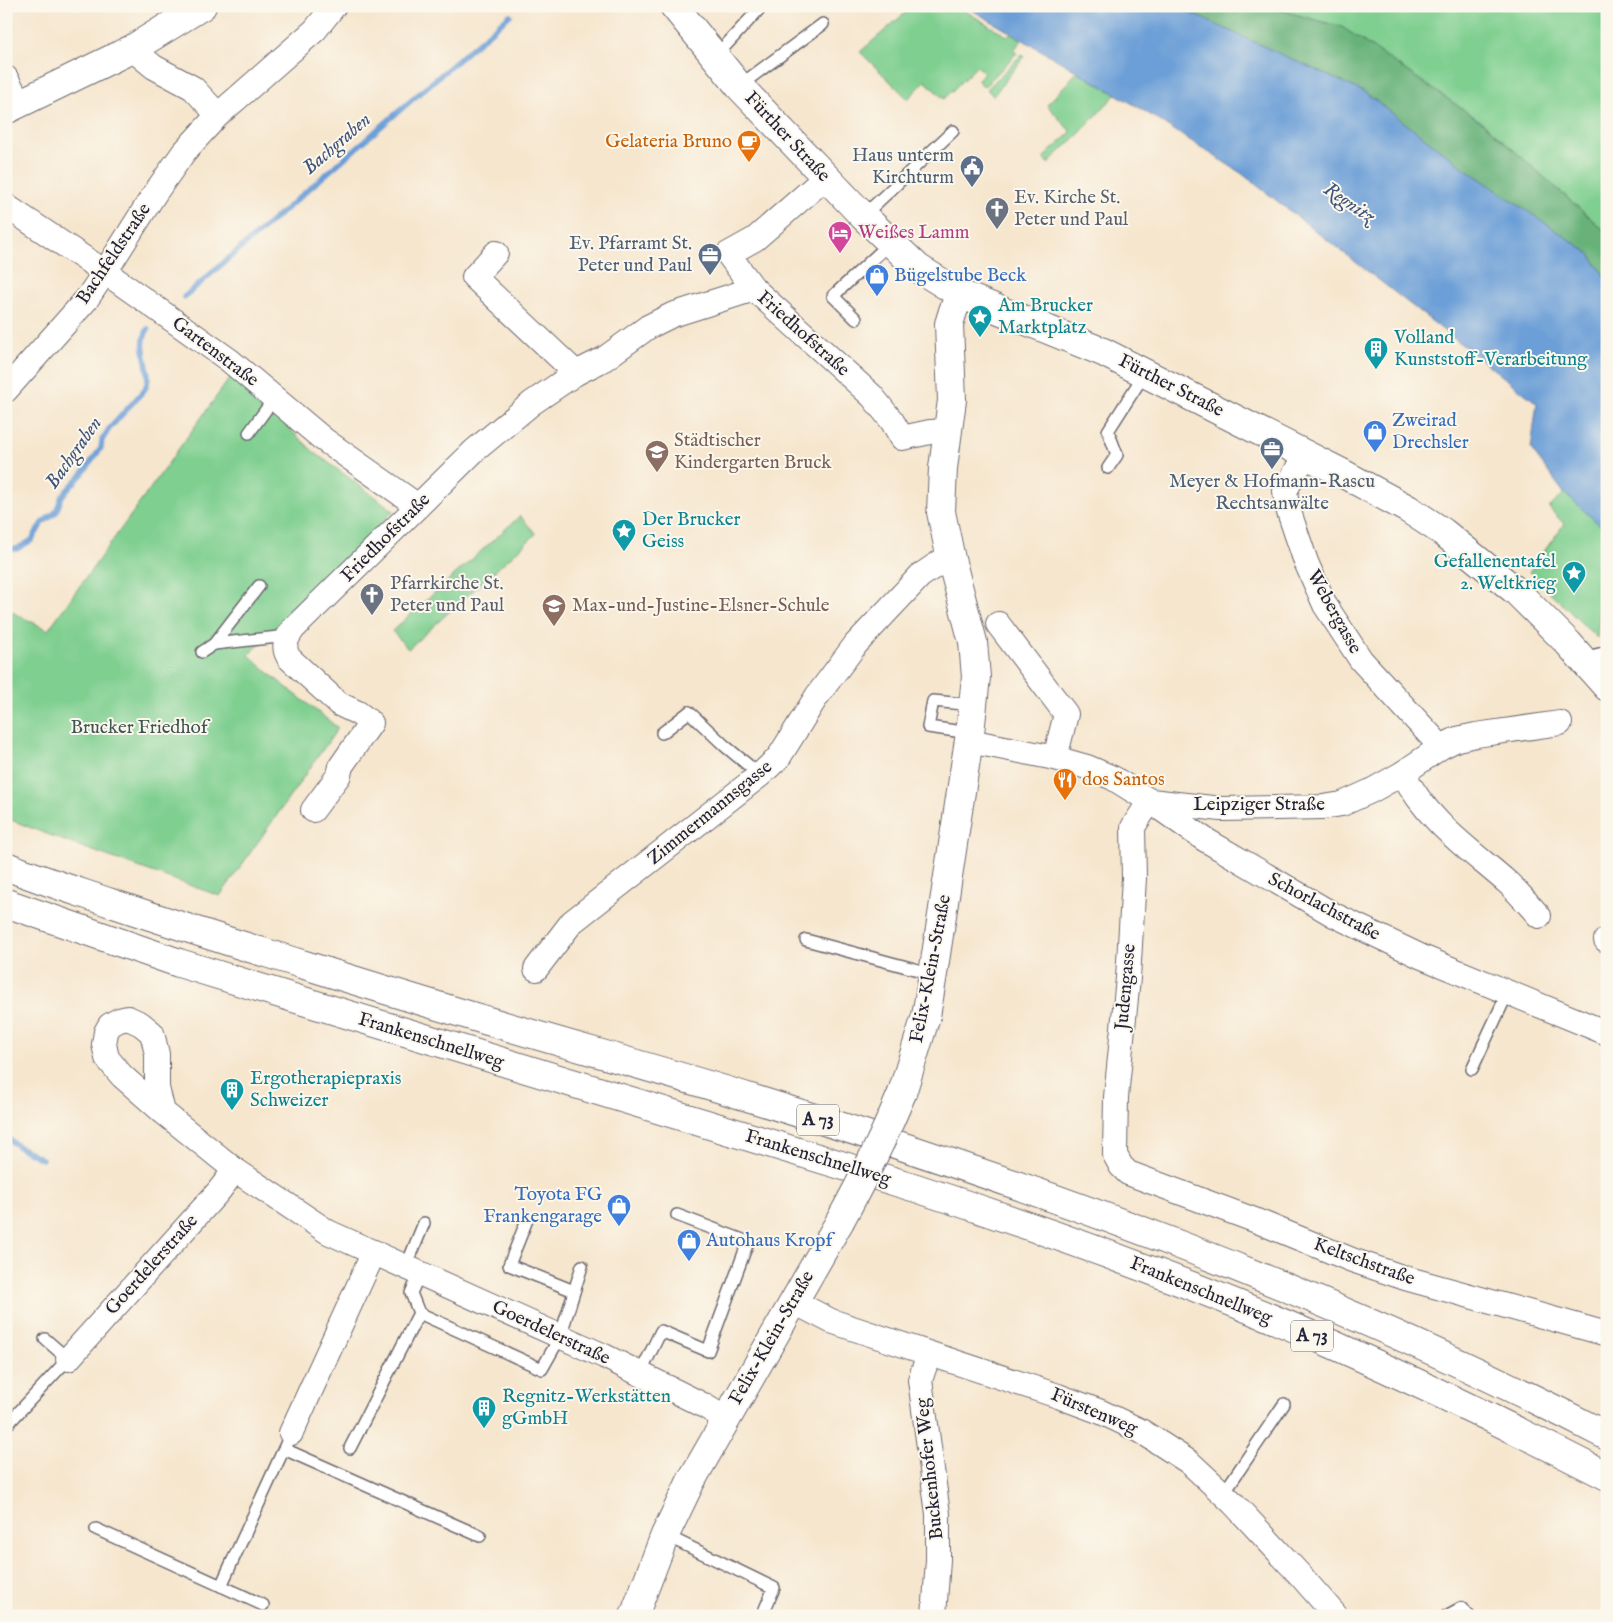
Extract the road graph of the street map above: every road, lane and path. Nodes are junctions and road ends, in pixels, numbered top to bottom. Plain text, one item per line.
1 (202, 6) edge
2 (334, 6) edge
3 (674, 6) edge
4 (762, 6) edge
5 (823, 24) dead end
6 (132, 48) junction
7 (715, 57) junction
8 (6, 78) edge
9 (739, 86) junction
10 (13, 107) edge
11 (218, 115) junction
12 (953, 130) dead end
13 (826, 177) junction
14 (6, 206) edge
15 (863, 216) junction
16 (890, 243) junction
17 (496, 253) dead end
18 (105, 272) junction
19 (754, 289) junction
20 (960, 294) junction
21 (856, 319) dead end
22 (576, 373) junction
23 (1145, 373) junction
24 (6, 390) edge
25 (275, 397) junction
26 (949, 431) junction
27 (249, 433) dead end
28 (1305, 454) junction
29 (1108, 468) dead end
30 (418, 506) junction
31 (951, 559) junction
32 (259, 586) dead end
33 (998, 624) dead end
34 (288, 636) junction
35 (214, 644) junction
36 (202, 652) dead end
37 (1594, 655) edge
38 (1607, 687) edge
39 (973, 706) junction
40 (1560, 723) dead end
41 (662, 733) dead end
42 (970, 737) junction
43 (1441, 747) junction
44 (1054, 758) junction
45 (1403, 773) junction
46 (760, 775) junction
47 (1150, 801) junction
48 (313, 810) dead end
49 (6, 866) edge
50 (6, 903) edge
51 (1539, 916) dead end
52 (806, 940) dead end
53 (536, 969) dead end
54 (933, 974) junction
55 (1508, 992) junction
56 (1607, 1032) edge
57 (1472, 1069) dead end
58 (163, 1112) dead end
59 (235, 1170) junction
60 (1128, 1173) joint
61 (677, 1215) dead end
62 (526, 1220) dead end
63 (424, 1224) dead end
64 (374, 1252) junction
65 (582, 1266) dead end
66 (413, 1270) junction
67 (574, 1291) junction
68 (794, 1302) junction
69 (419, 1313) junction
70 (1607, 1334) edge
71 (560, 1337) junction
72 (46, 1339) dead end
73 (929, 1354) junction
74 (68, 1359) junction
75 (640, 1374) junction
76 (1284, 1404) dead end
77 (726, 1418) junction
78 (6, 1426) edge
79 (1607, 1436) edge
80 (287, 1441) junction
81 (350, 1448) dead end
82 (1607, 1476) edge
83 (1223, 1494) junction
84 (96, 1529) dead end
85 (665, 1535) junction
86 (480, 1536) dead end
87 (221, 1586) junction
88 (263, 1605) dead end
89 (634, 1616) edge
90 (762, 1616) edge
91 (934, 1616) edge
92 (1336, 1616) edge
93 (1446, 1616) edge
94 (1469, 1616) edge

1 - 6 main road
2 - 11 street, Bachfeldstraße
3 - 7 main road, Fürther Straße
4 - 7 lane
5 - 9 lane, Fürther Straße
6 - 10 main road
6 - 11 street
7 - 9 main road, Fürther Straße
8 - 10 street
9 - 13 main road, Fürther Straße
11 - 18 street, Bachfeldstraße
12 - 15 lane
13 - 15 main road, Fürther Straße
13 - 19 street
14 - 18 street, Gartenstraße
15 - 16 main road, Fürther Straße
16 - 20 main road, Fürther Straße
16 - 21 lane
17 - 22 street
18 - 24 street, Bachfeldstraße
18 - 25 street, Gartenstraße
19 - 22 street, Friedhofstraße
19 - 26 street, Friedhofstraße
20 - 23 main road, Fürther Straße
20 - 26 main road, Felix-Klein-Straße
22 - 30 street, Friedhofstraße
23 - 28 main road, Fürther Straße
23 - 29 lane
25 - 27 lane
25 - 30 street, Gartenstraße
26 - 31 main road, Felix-Klein-Straße
28 - 37 main road, Fürther Straße
28 - 43 street, Webergasse
30 - 34 street, Friedhofstraße
31 - 39 main road, Felix-Klein-Straße
31 - 46 street, Zimmermannsgasse
32 - 35 lane
33 - 44 street
34 - 35 lane
34 - 48 street
35 - 36 lane
37 - 38 main road, Fürther Straße
39 - 42 main road, Felix-Klein-Straße
39 - 42 lane
40 - 43 street, Leipziger Straße
41 - 46 lane
42 - 44 street, Schorlachstraße
42 - 54 main road, Felix-Klein-Straße
43 - 45 street, Leipziger Straße
44 - 47 street, Schorlachstraße
45 - 47 street, Leipziger Straße
45 - 51 street
46 - 53 street, Zimmermannsgasse
47 - 55 street, Schorlachstraße
47 - 60 street, Judengasse
49 - 79 main road, Frankenschnellweg / A 73
50 - 82 main road, Frankenschnellweg / A 73
52 - 54 lane
54 - 68 main road, Felix-Klein-Straße, bridge
55 - 56 street, Schorlachstraße
55 - 57 lane
58 - 59 street, Goerdelerstraße
59 - 64 street, Goerdelerstraße
59 - 74 street, Goerdelerstraße
60 - 70 street, Keltschstraße
61 - 75 lane
62 - 67 lane
63 - 66 lane
64 - 66 street, Goerdelerstraße
64 - 80 street
65 - 67 lane
66 - 69 lane
66 - 71 street, Goerdelerstraße
67 - 71 lane
68 - 73 street, Fürstenweg
68 - 77 main road, Felix-Klein-Straße
69 - 71 lane
69 - 81 lane
71 - 75 street, Goerdelerstraße
72 - 74 lane
73 - 83 street, Fürstenweg
73 - 91 street, Buckenhofer Weg
74 - 78 lane, Goerdelerstraße
75 - 77 street, Goerdelerstraße
76 - 83 lane
77 - 85 main road, Felix-Klein-Straße
80 - 86 lane
80 - 87 lane
83 - 92 street, Fürstenweg
84 - 87 lane
85 - 89 main road, Felix-Klein-Straße
85 - 90 lane
87 - 88 lane
93 - 94 lane

